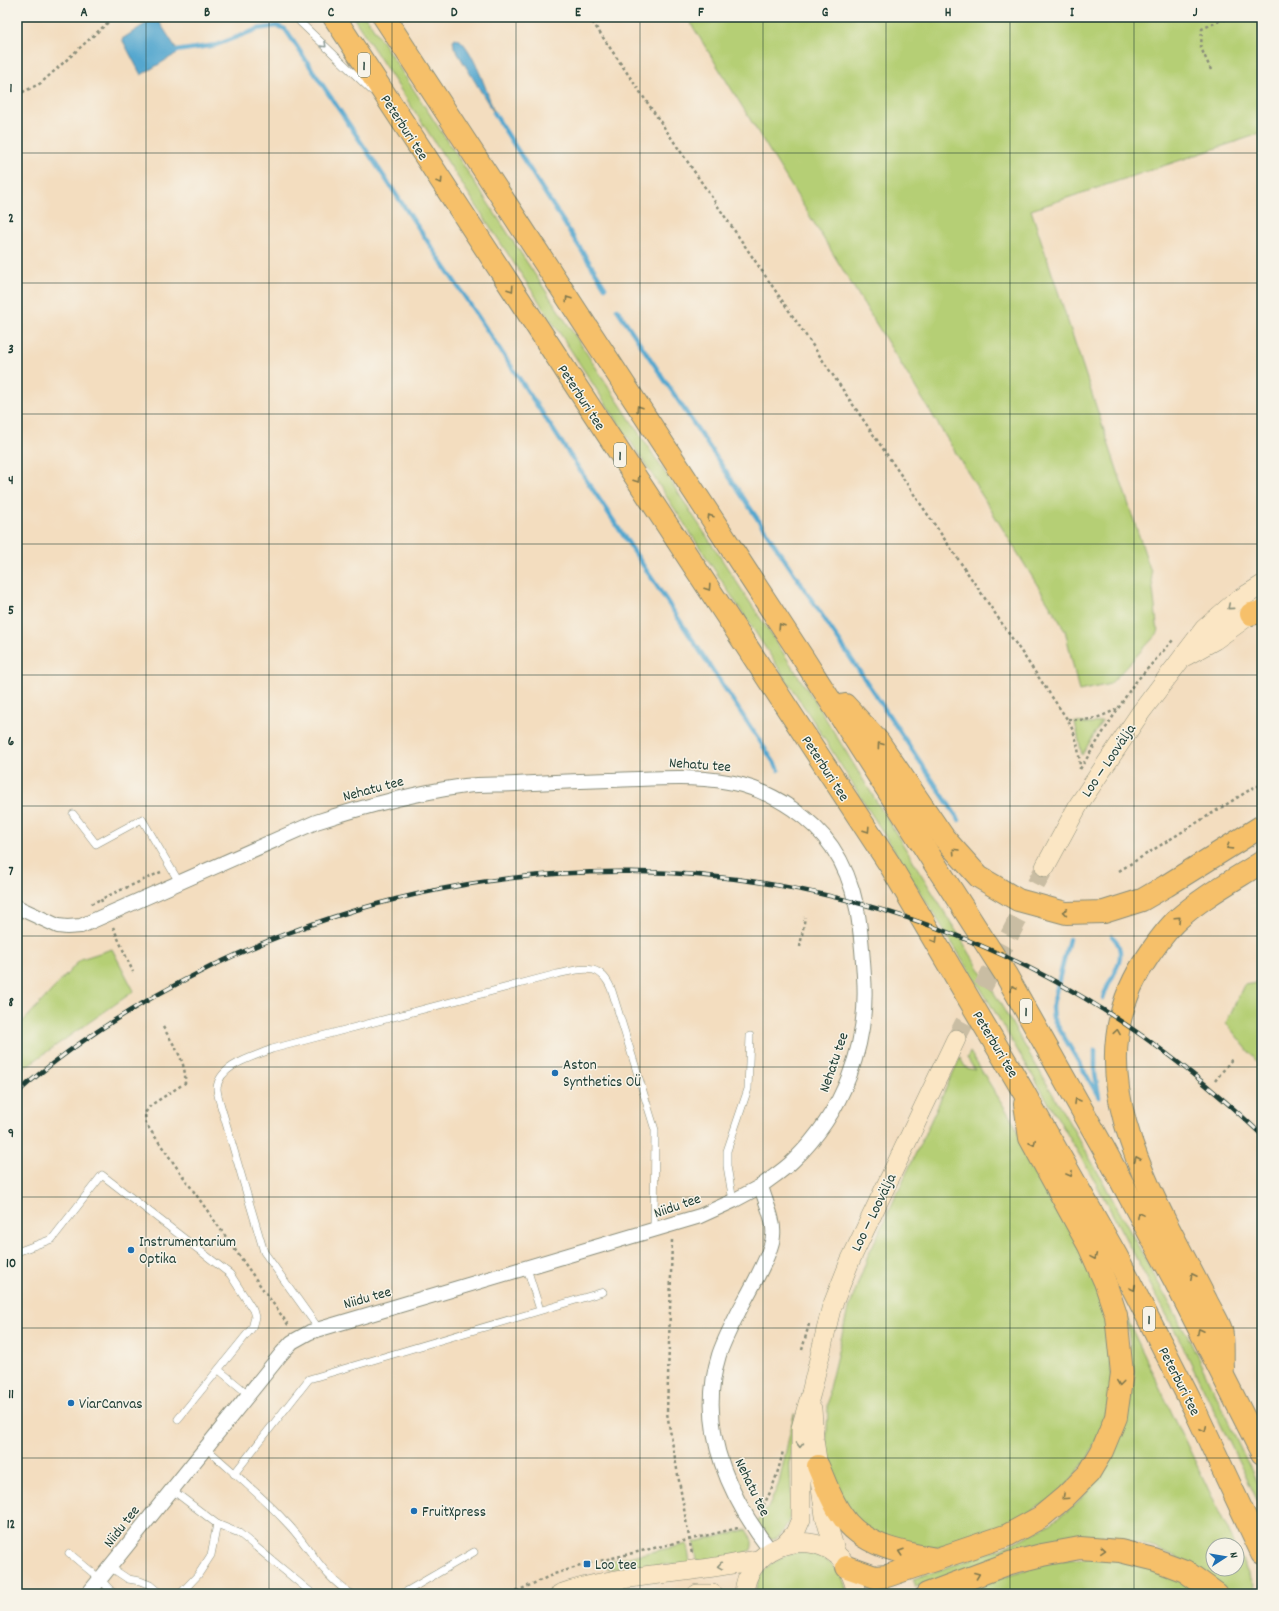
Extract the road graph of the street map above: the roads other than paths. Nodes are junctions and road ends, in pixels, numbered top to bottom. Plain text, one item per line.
1 (297, 17) edge
2 (334, 17) edge
3 (384, 17) edge
4 (395, 113) junction
5 (1262, 585) edge
6 (1258, 612) edge
7 (803, 658) junction
8 (1180, 660) junction
9 (73, 814) dead end
10 (1262, 826) edge
11 (1262, 862) edge
12 (1045, 867) tunnel mouth
13 (179, 882) junction
14 (17, 906) edge
15 (750, 1036) dead end
16 (956, 1039) tunnel mouth
17 (1023, 1091) junction
18 (761, 1186) junction
19 (733, 1201) junction
20 (654, 1230) junction
21 (17, 1252) edge
22 (527, 1268) junction
23 (603, 1292) dead end
24 (540, 1310) junction
25 (315, 1323) junction
26 (218, 1370) junction
27 (1224, 1378) junction
28 (811, 1393) junction
29 (248, 1394) junction
30 (178, 1419) dead end
31 (205, 1447) junction
32 (1262, 1453) edge
33 (818, 1466) junction
34 (234, 1474) junction
35 (171, 1489) junction
36 (217, 1524) junction
37 (771, 1551) junction
38 (474, 1552) dead end
39 (69, 1553) dead end
40 (1262, 1553) edge
41 (939, 1559) junction
42 (842, 1561) junction
43 (110, 1567) junction
44 (100, 1579) junction
45 (88, 1594) edge
46 (114, 1594) edge
47 (161, 1594) edge
48 (180, 1594) edge
49 (313, 1594) edge
50 (352, 1594) edge
51 (402, 1594) edge
52 (560, 1594) edge
53 (697, 1594) edge
54 (713, 1594) edge
55 (744, 1594) edge
56 (857, 1594) edge
57 (927, 1594) edge
58 (1218, 1594) edge

1 -> 4 lane
2 - 4 highway, Peterburi tee / 1
7 -> 3 highway, 1
4 -> 17 highway, Peterburi tee / 1
5 -> 8 street, Loo — Loovälja
6 - 8 street, Loo — Loovälja
10 -> 7 highway
27 -> 7 highway, 1
8 - 12 street, Loo — Loovälja
9 - 13 lane
27 -> 11 highway
13 - 14 street, Nehatu tee
13 - 18 street, Nehatu tee
15 - 19 lane
16 - 28 street, Loo — Loovälja
17 -> 40 highway, Peterburi tee / 1
17 -> 41 highway
18 - 19 street, Niidu tee
18 - 37 street, Nehatu tee
19 - 20 street, Niidu tee
20 - 22 street, Niidu tee
20 - 25 lane
21 - 26 lane
22 - 24 lane
22 - 25 street, Niidu tee
23 - 24 lane
24 - 34 lane
25 - 29 street, Niidu tee
26 - 29 lane
26 - 30 lane
27 - 32 highway, 1
28 - 33 street, Loo — Loovälja
28 -> 37 street, Loo — Loovälja
29 - 31 street, Niidu tee
31 - 34 lane
31 - 35 street, Niidu tee
41 -> 33 highway
33 - 42 street, Loo — Loovälja
34 - 50 lane
35 - 36 lane
35 - 43 street, Niidu tee
36 - 48 lane
36 - 49 lane
37 - 42 street
37 -> 52 street
37 - 55 street, Loo — Loovälja
38 - 51 lane
39 - 44 lane
41 - 42 highway
42 - 56 street, Loo — Loovälja
43 - 44 street, Niidu tee
43 - 47 lane
44 - 45 street, Niidu tee
44 - 46 lane
53 - 54 street
57 -> 58 highway

